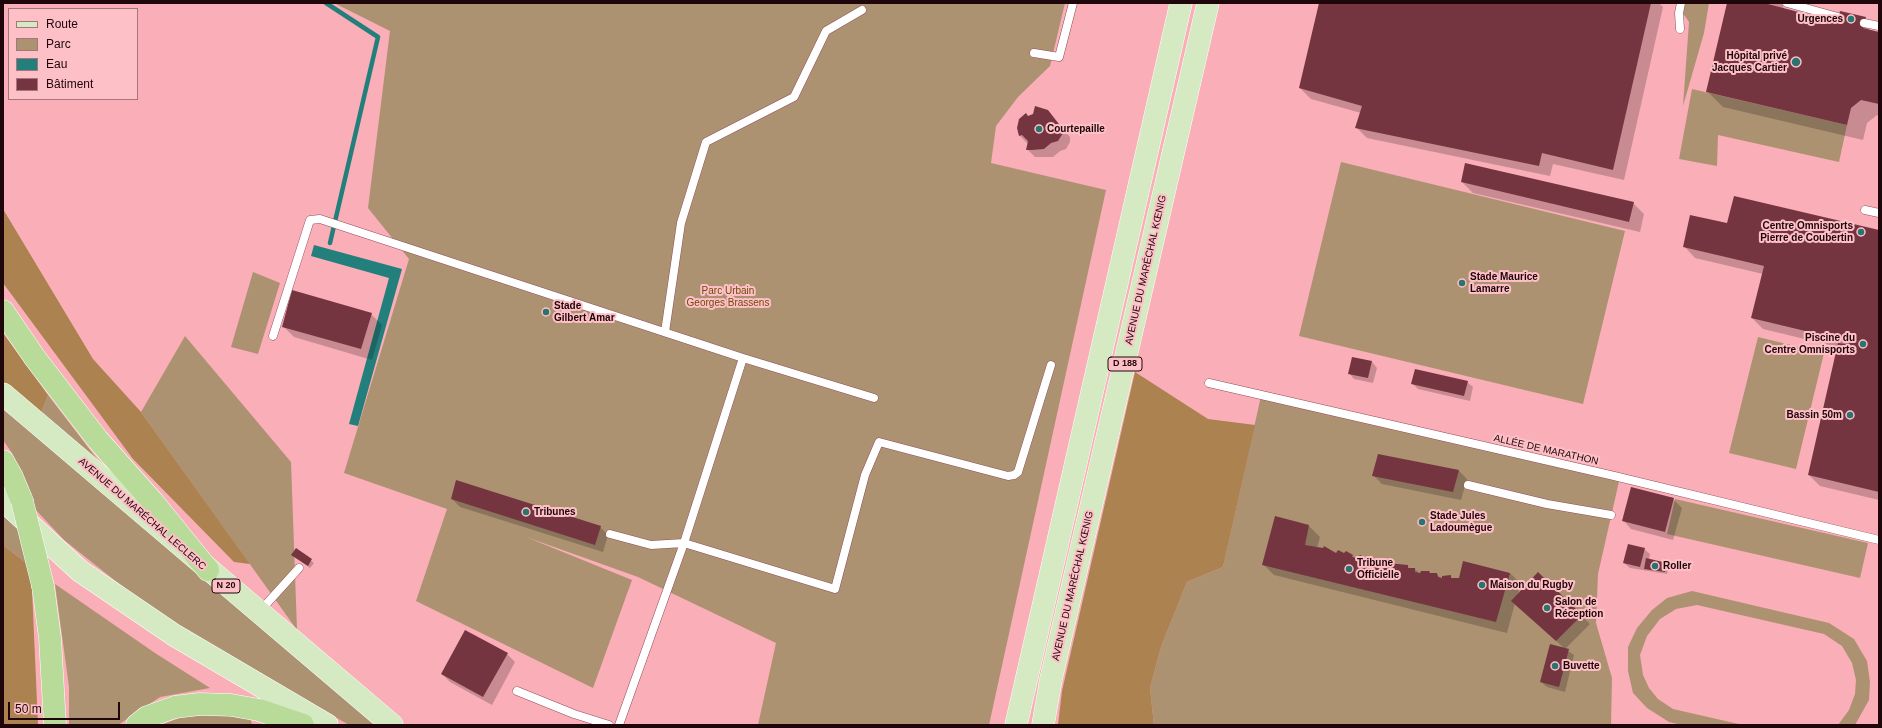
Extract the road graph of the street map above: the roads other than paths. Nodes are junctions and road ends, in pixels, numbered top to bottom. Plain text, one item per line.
1 (1073, 3) edge
2 (1181, 3) edge
3 (1208, 3) edge
4 (1681, 3) edge
5 (1787, 3) edge
6 (862, 10) dead end
7 (1838, 17) dead end
8 (1864, 23) dead end
9 (1879, 26) edge
10 (1680, 29) dead end
11 (1034, 53) dead end
12 (1865, 210) dead end
13 (1879, 213) edge
14 (3, 311) edge
15 (665, 332) junction
16 (273, 336) dead end
17 (743, 358) junction
18 (1051, 365) dead end
19 (1208, 384) dead end
20 (3, 394) edge
21 (874, 398) dead end
22 (3, 461) edge
23 (1468, 485) dead end
24 (12, 501) edge
25 (1611, 514) dead end
26 (610, 534) dead end
27 (1879, 540) edge
28 (684, 543) junction
29 (299, 568) dead end
30 (208, 570) junction
31 (259, 613) junction
32 (517, 691) dead end
33 (55, 725) edge
34 (137, 725) edge
35 (303, 725) edge
36 (327, 725) edge
37 (392, 725) edge
38 (609, 725) edge
39 (619, 725) edge
40 (1016, 725) edge
41 (1043, 725) edge

1 - 11 lane
2 - 40 main road, D 188
3 - 41 main road, AVENUE DU MARÉCHAL KŒNIG / D 188
4 - 10 lane
5 - 7 lane
6 - 15 lane
8 - 9 lane
12 - 13 lane
14 - 30 highway
15 - 16 lane
15 - 17 lane
17 - 21 lane
17 - 28 lane
18 - 28 lane
19 - 27 lane, ALLÉE DE MARATHON
20 - 30 main road, AVENUE DU MARÉCHAL LECLERC / N 20
22 - 24 highway
23 - 25 lane
24 - 33 highway, bridge
24 - 36 main road
26 - 28 lane
28 - 39 lane
29 - 31 lane
30 - 31 main road, AVENUE DU MARÉCHAL LECLERC / N 20
31 - 37 main road, AVENUE DU MARÉCHAL LECLERC / N 20
32 - 38 lane
34 - 35 highway

